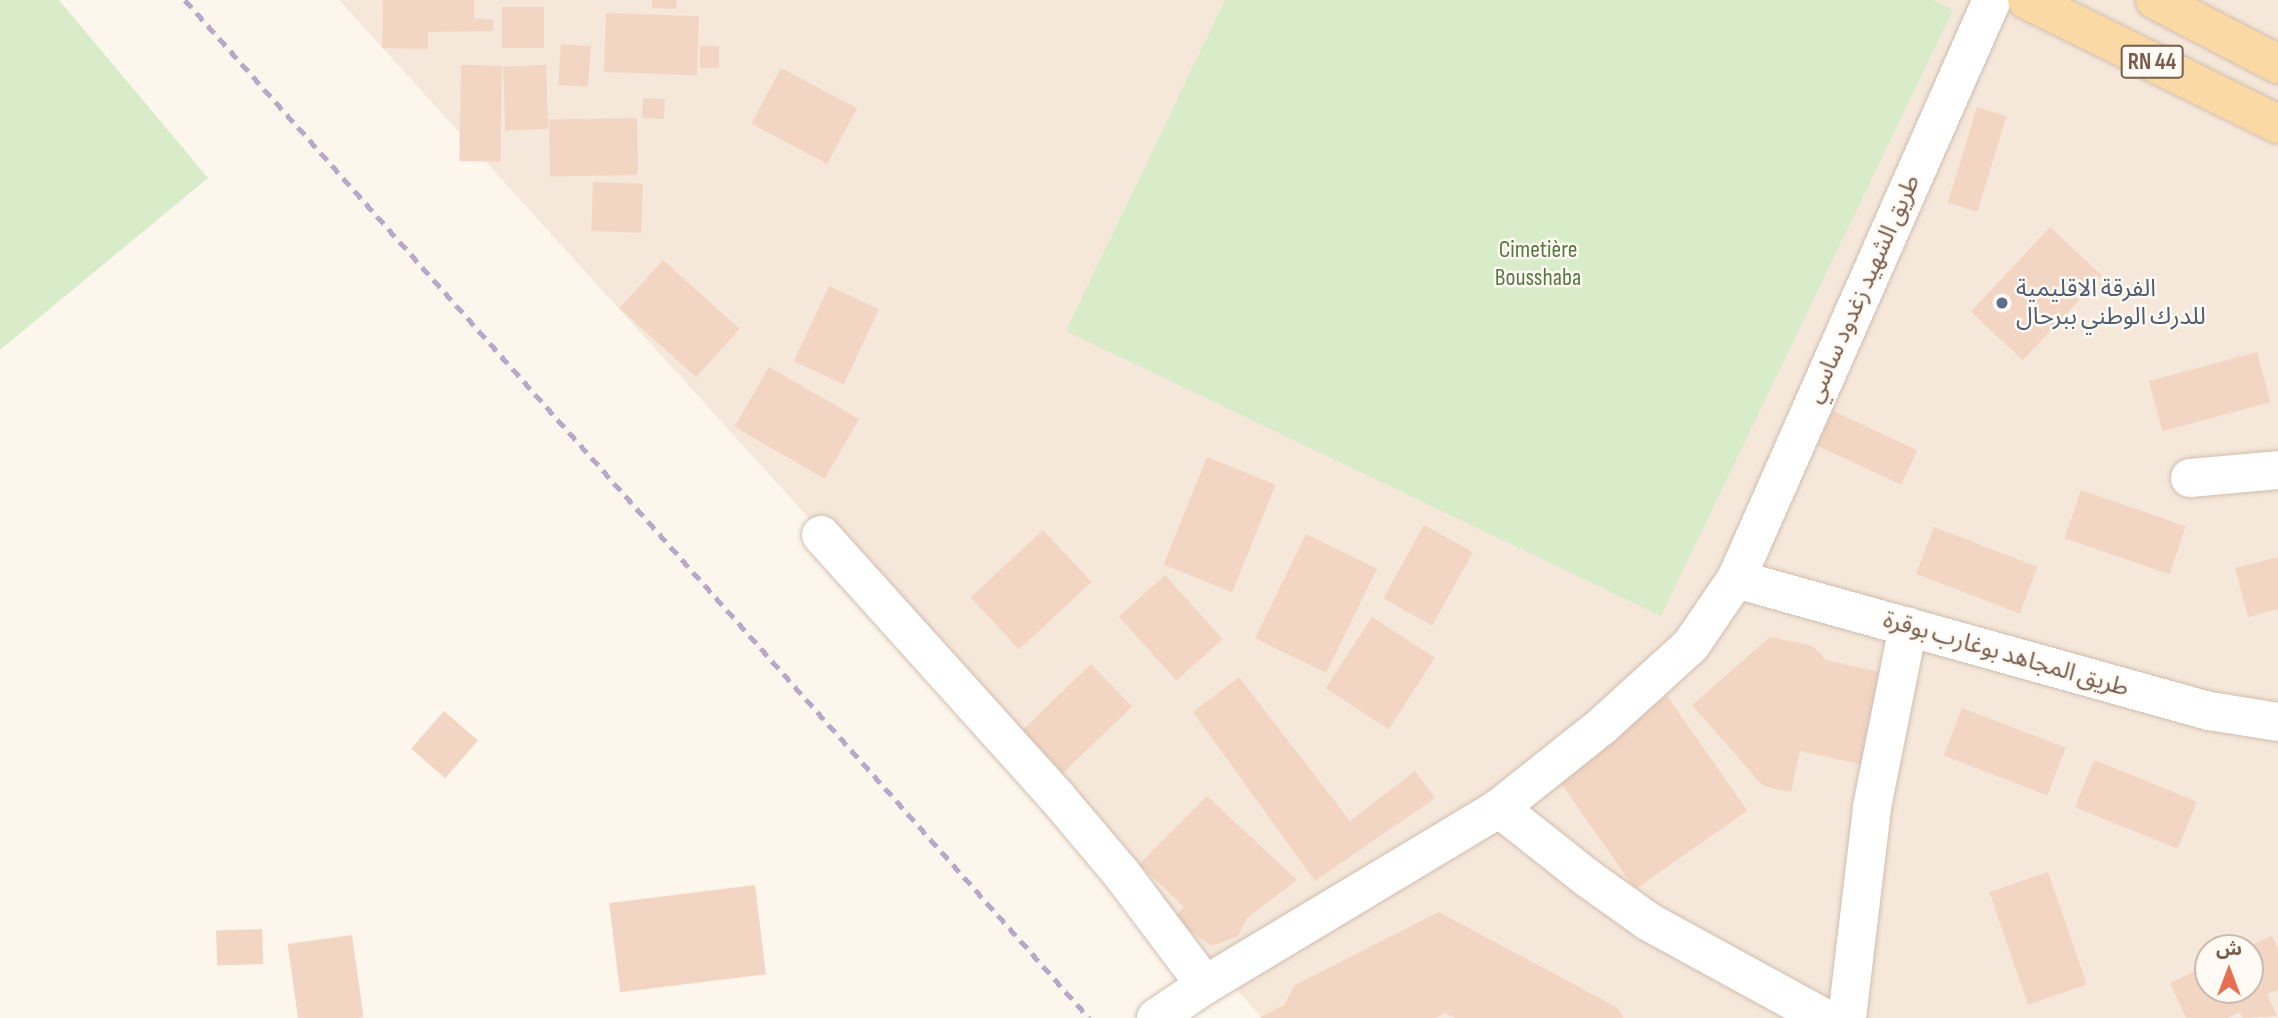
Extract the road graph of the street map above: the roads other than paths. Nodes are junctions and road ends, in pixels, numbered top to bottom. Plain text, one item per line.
1 (1992, 0) edge
2 (2027, 0) edge
3 (2155, 0) edge
4 (2278, 64) edge
5 (2278, 124) edge
6 (2278, 470) edge
7 (2190, 478) dead end
8 (821, 535) dead end
9 (1736, 579) junction
10 (1908, 627) junction
11 (2278, 722) edge
12 (1499, 808) junction
13 (1205, 985) junction
14 (1156, 1018) edge
15 (1824, 1018) edge
16 (1847, 1018) edge

1 - 9 street, طريق الشهيد زغدود ساسي
2 - 5 main road, RN 44
3 - 4 main road, RN 44
6 - 7 street
8 - 13 street
9 - 10 street, طريق المجاهد بوغارب بوقرة
9 - 12 street, طريق الشهيد زغدود ساسي
10 - 11 street, طريق المجاهد بوغارب بوقرة
10 - 16 street
12 - 13 street, طريق الشهيد زغدود ساسي
12 - 15 street
13 - 14 street, طريق الشهيد زغدود ساسي

